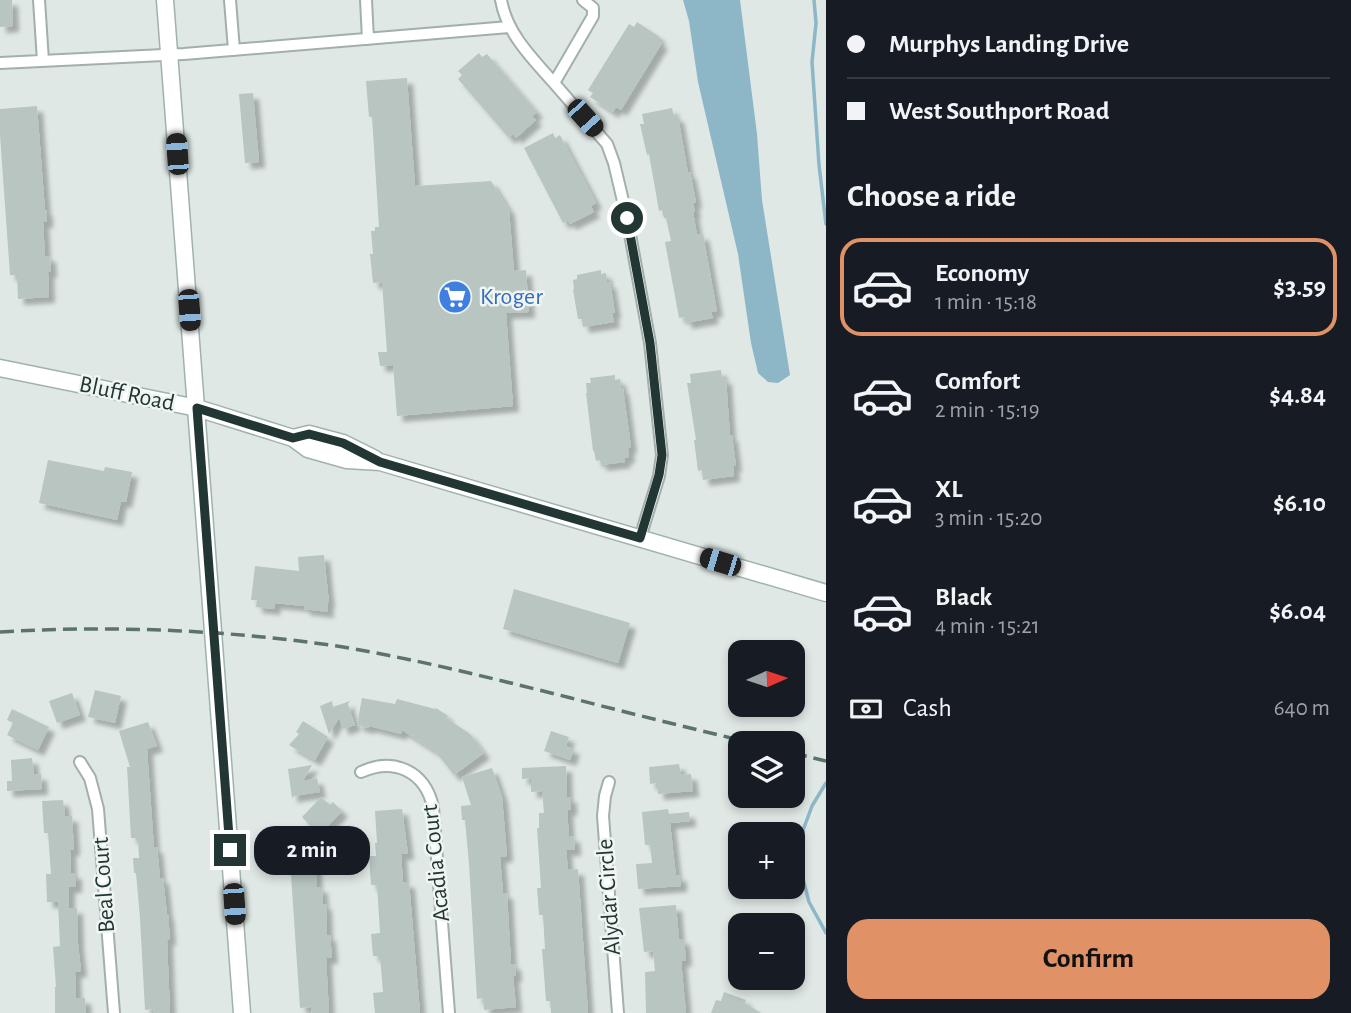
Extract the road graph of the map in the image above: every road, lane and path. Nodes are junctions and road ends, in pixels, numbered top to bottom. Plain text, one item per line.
1 (39, 0) edge
2 (165, 0) edge
3 (230, 0) edge
4 (366, 0) edge
5 (501, 0) edge
6 (583, 0) edge
7 (509, 27) junction
8 (368, 39) junction
9 (234, 50) junction
10 (169, 55) junction
11 (43, 61) junction
12 (0, 63) edge
13 (554, 83) junction
14 (0, 368) edge
15 (197, 408) junction
16 (640, 538) junction
17 (822, 592) edge
18 (80, 762) dead end
19 (362, 772) dead end
20 (609, 782) dead end
21 (114, 1013) edge
22 (242, 1013) edge
23 (449, 1013) edge
24 (618, 1013) edge

1 - 11 street
2 - 10 main road
3 - 9 street
4 - 8 street
5 - 7 street
6 - 13 street
7 - 8 street
7 - 13 street
8 - 9 street
9 - 10 street
10 - 11 street
10 - 15 main road
11 - 12 street
13 - 16 street
14 - 15 main road, Bluff Road
15 - 16 main road, Bluff Road
15 - 22 main road
16 - 17 main road, Bluff Road
18 - 21 street, Beal Court
19 - 23 street, Acadia Court
20 - 24 street, Alydar Circle

